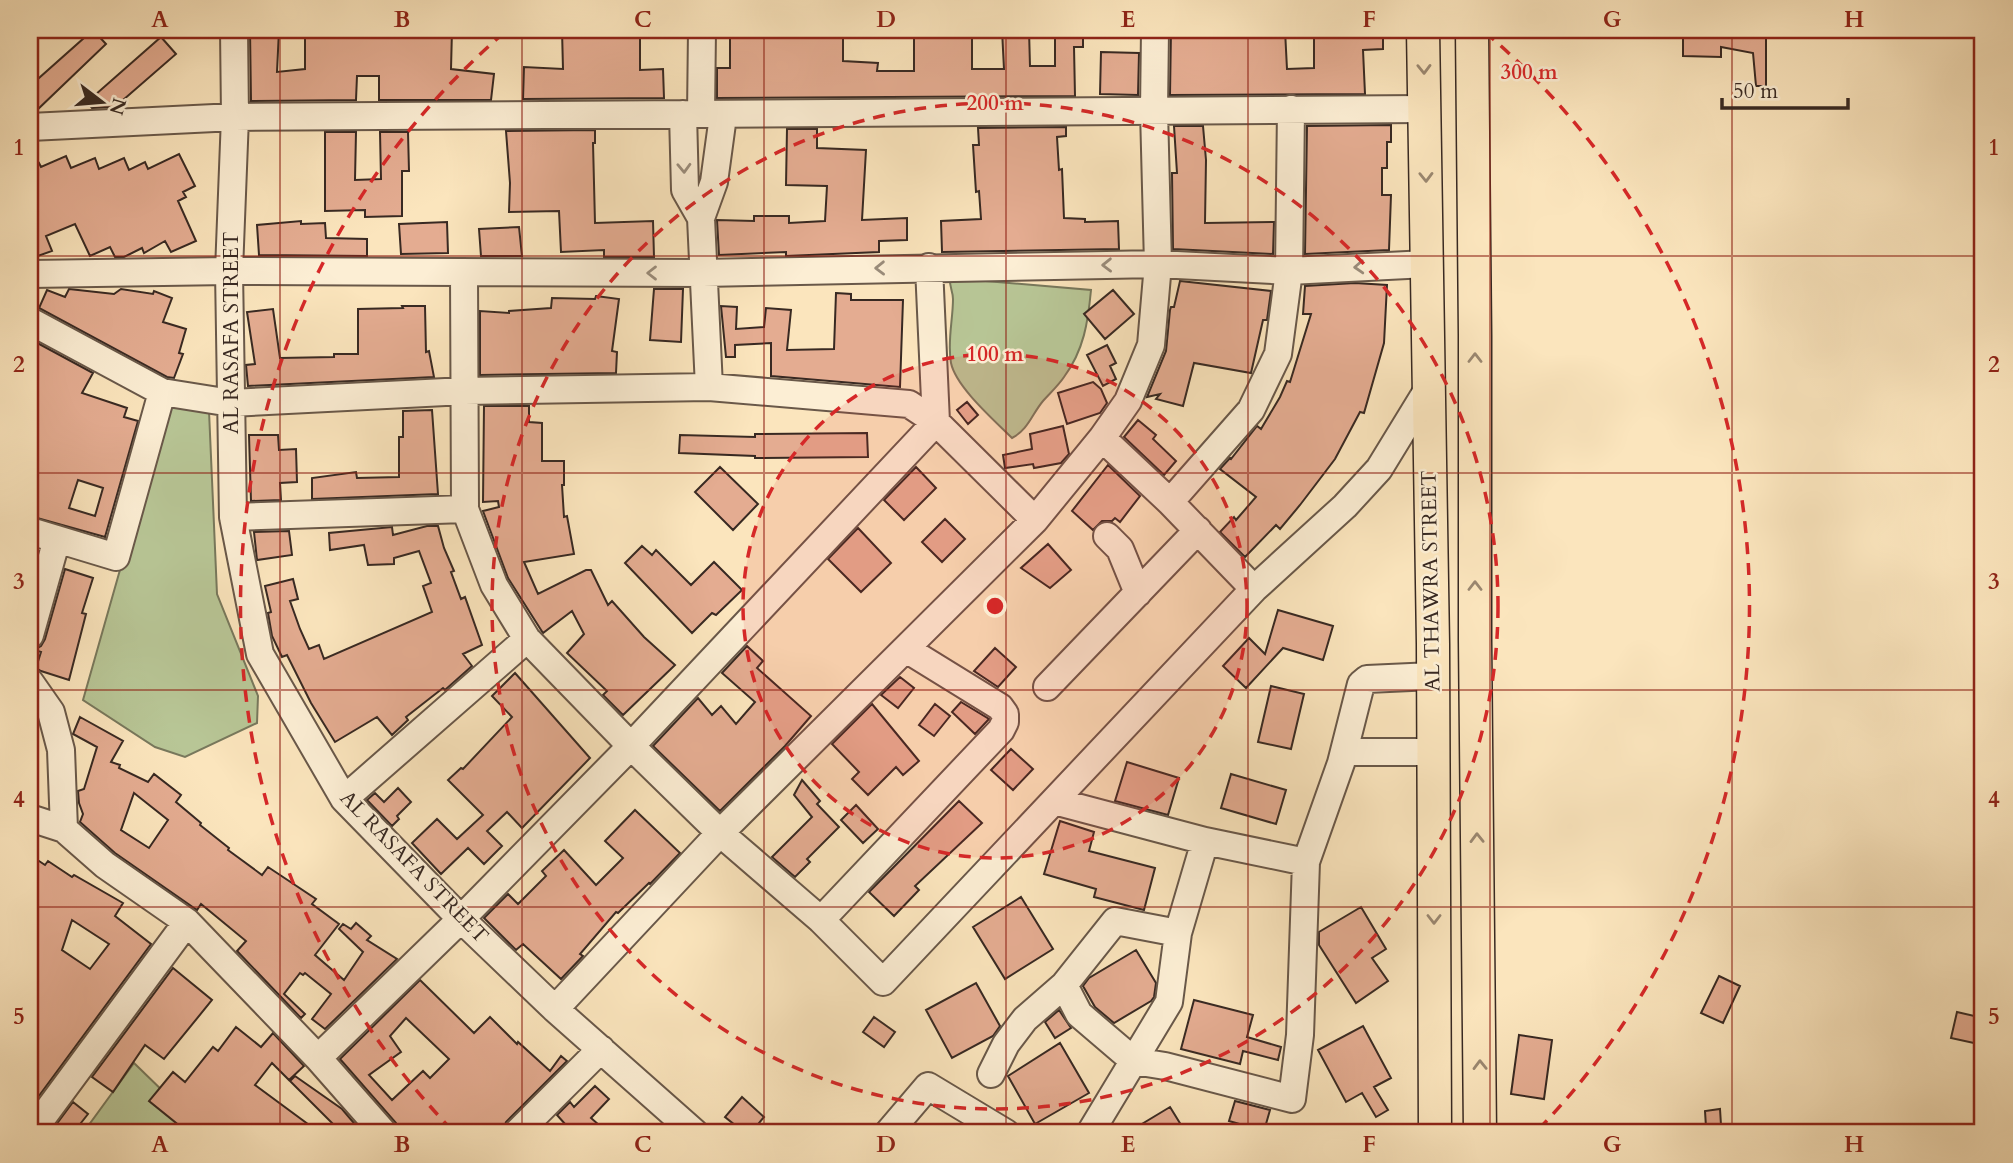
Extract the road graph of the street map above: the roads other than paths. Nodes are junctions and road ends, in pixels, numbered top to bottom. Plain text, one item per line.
1 (233, 30) edge
2 (702, 30) edge
3 (1155, 30) edge
4 (1423, 30) edge
5 (1472, 30) edge
6 (1291, 108) junction
7 (1425, 109) junction
8 (1154, 111) junction
9 (702, 114) junction
10 (235, 117) junction
11 (30, 127) edge
12 (701, 218) junction
13 (1158, 264) junction
14 (1427, 264) junction
15 (929, 267) junction
16 (229, 271) junction
17 (1289, 271) junction
18 (703, 273) junction
19 (464, 274) junction
20 (30, 275) edge
21 (30, 321) edge
22 (709, 387) junction
23 (1428, 388) junction
24 (465, 391) junction
25 (162, 392) junction
26 (231, 403) junction
27 (936, 422) junction
28 (1102, 438) junction
29 (1170, 502) junction
30 (465, 509) junction
31 (233, 517) junction
32 (1035, 520) junction
33 (1198, 530) junction
34 (30, 531) edge
35 (1107, 536) dead end
36 (57, 539) junction
37 (1254, 589) junction
38 (1138, 593) junction
39 (30, 635) edge
40 (527, 639) junction
41 (1475, 640) junction
42 (1433, 643) junction
43 (906, 649) junction
44 (1433, 676) junction
45 (30, 682) edge
46 (1047, 687) dead end
47 (1476, 709) junction
48 (1433, 714) junction
49 (631, 746) junction
50 (1344, 752) junction
51 (1433, 752) junction
52 (344, 799) junction
53 (1054, 801) junction
54 (30, 818) edge
55 (64, 829) junction
56 (720, 833) junction
57 (1205, 841) junction
58 (1306, 862) junction
59 (461, 919) junction
60 (821, 920) junction
61 (187, 922) junction
62 (1178, 933) junction
63 (1064, 985) junction
64 (555, 1009) junction
65 (600, 1049) junction
66 (318, 1058) junction
67 (1134, 1061) junction
68 (991, 1074) dead end
69 (31, 1133) edge
70 (384, 1133) edge
71 (517, 1133) edge
72 (695, 1133) edge
73 (888, 1133) edge
74 (1006, 1133) edge
75 (1090, 1133) edge
76 (1435, 1133) edge
77 (1480, 1133) edge

1 - 10 street, AL RASAFA STREET
2 - 9 street
3 - 8 street
4 -> 7 main road, AL THAWRA STREET
41 -> 5 main road, AL THAWRA STREET
6 - 7 street
6 - 8 street
6 - 17 street
7 -> 14 main road, AL THAWRA STREET
8 - 9 street
8 - 13 street
9 - 10 street
9 - 12 street
9 -> 12 street
10 - 11 street
10 - 16 street, AL RASAFA STREET
12 - 18 street
13 -> 15 street
13 - 17 street
13 - 28 street
14 -> 17 street
14 - 23 main road, AL THAWRA STREET
15 -> 18 street
15 - 27 street
16 - 19 street
16 - 20 street
16 - 26 street, AL RASAFA STREET
17 - 29 street
18 -> 19 street
18 - 22 street
19 - 24 street
21 - 25 street
22 - 24 street
22 - 27 street
23 - 37 street
23 - 42 main road, AL THAWRA STREET
24 - 26 street
24 - 30 street
25 - 26 street
25 - 36 street
26 - 31 street, AL RASAFA STREET
27 - 32 street
27 - 49 street
28 - 29 street
28 - 32 street
29 - 33 street
30 - 31 street
30 - 40 street
31 - 52 street, AL RASAFA STREET
32 - 43 street
33 - 37 street
33 - 38 street
34 - 36 street
35 - 38 street
36 - 39 street
37 - 53 street
38 - 46 street
40 - 49 street
40 - 52 street
41 - 42 main road
41 - 47 main road, AL THAWRA STREET
42 - 44 main road, AL THAWRA STREET
43 - 56 street
43 - 60 street
44 - 48 main road, AL THAWRA STREET
44 - 50 street
45 - 55 street
47 - 48 main road
77 -> 47 main road, AL THAWRA STREET
48 - 51 main road, AL THAWRA STREET
49 - 56 street
49 - 59 street
50 - 51 street
50 - 58 street
51 -> 76 main road, AL THAWRA STREET
52 - 59 street, AL RASAFA STREET
53 - 57 street
53 - 60 street
54 - 55 street
55 - 61 street
56 - 60 street
56 - 64 street
57 - 58 street
57 - 62 street
58 - 67 street
59 - 64 street, AL RASAFA STREET
59 - 66 street
61 - 66 street
61 - 69 street
62 - 63 street
62 - 67 street
63 - 67 street
63 - 68 street
64 - 65 street, AL RASAFA STREET
65 - 71 street
65 - 72 street, AL RASAFA STREET
66 - 70 street
67 - 75 street
73 - 74 street

